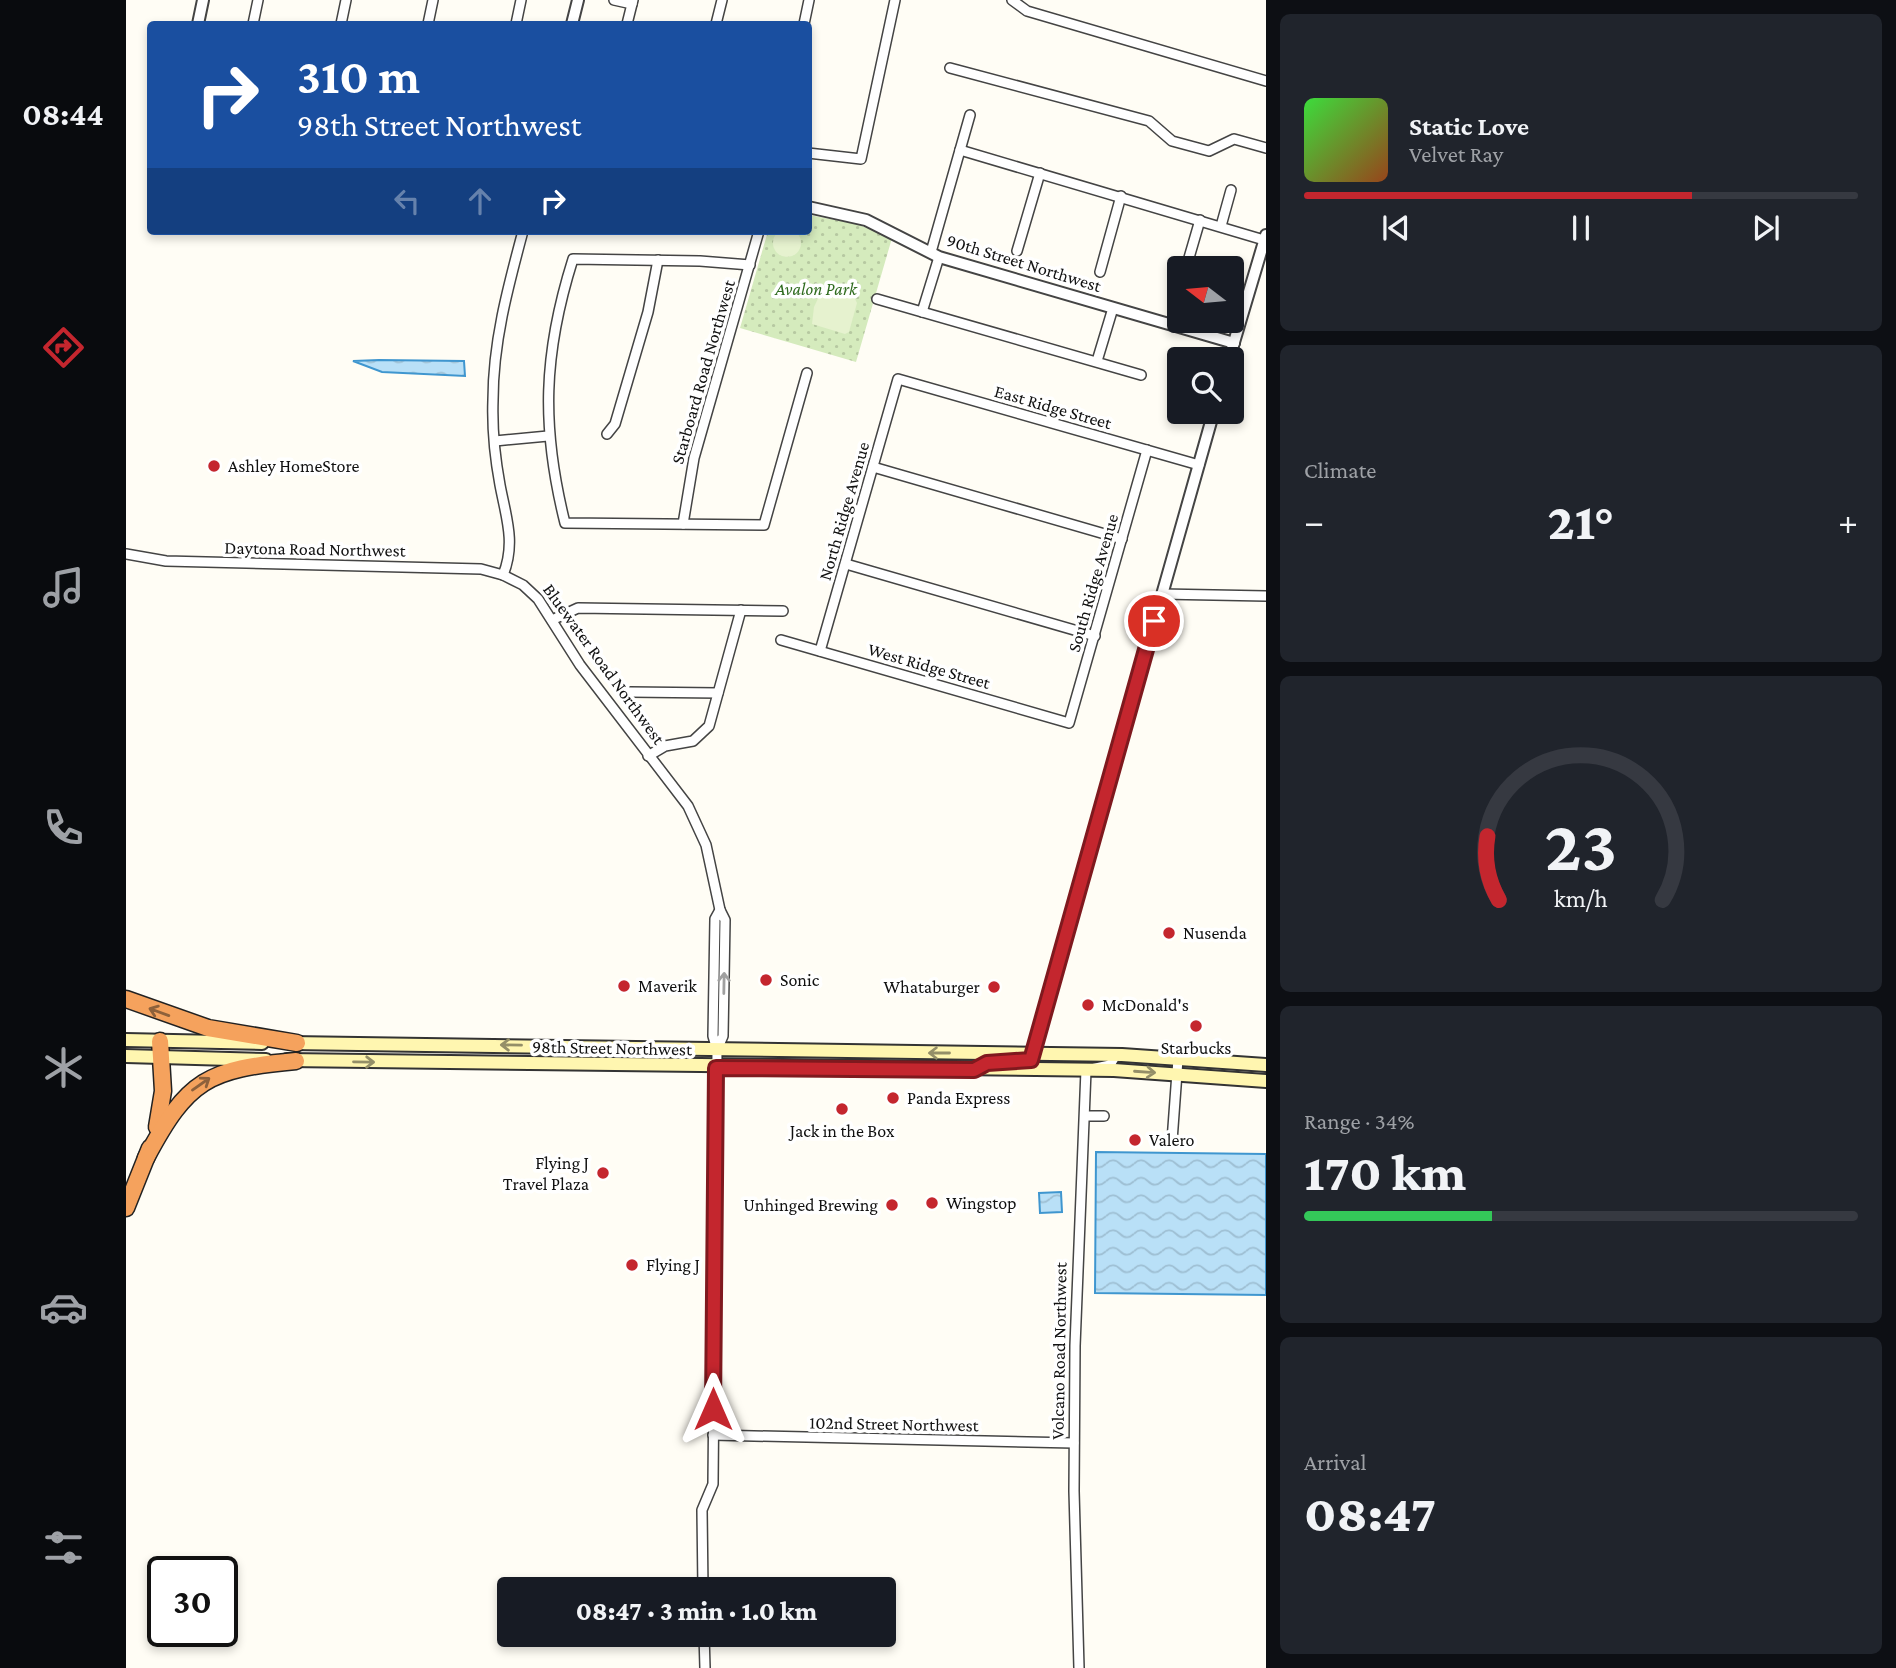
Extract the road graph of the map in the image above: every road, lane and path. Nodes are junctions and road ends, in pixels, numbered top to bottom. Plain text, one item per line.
1 (203, 0) edge
2 (258, 0) edge
3 (346, 0) edge
4 (433, 0) edge
5 (521, 0) edge
6 (578, 0) edge
7 (614, 0) edge
8 (722, 0) edge
9 (809, 0) edge
10 (895, 0) edge
11 (1012, 0) edge
12 (633, 2) edge
13 (199, 21) edge
14 (254, 21) edge
15 (342, 21) edge
16 (429, 21) edge
17 (517, 21) edge
18 (573, 21) edge
19 (628, 21) edge
20 (717, 21) edge
21 (805, 21) edge
22 (950, 68) dead end
23 (1266, 81) edge
24 (970, 115) dead end
25 (1266, 148) edge
26 (960, 150) junction
27 (812, 153) edge
28 (1040, 173) junction
29 (1231, 190) dead end
30 (1121, 197) junction
31 (812, 208) edge
32 (1200, 220) junction
33 (1220, 226) junction
34 (522, 235) edge
35 (759, 235) edge
36 (1265, 237) edge
37 (1017, 251) dead end
38 (935, 254) junction
39 (1190, 256) edge
40 (658, 260) junction
41 (750, 265) junction
42 (1100, 272) dead end
43 (877, 299) dead end
44 (1113, 308) junction
45 (922, 312) junction
46 (1234, 343) junction
47 (1233, 347) edge
48 (1097, 361) junction
49 (807, 373) dead end
50 (1142, 375) dead end
51 (898, 379) joint
52 (1210, 424) edge
53 (607, 434) dead end
54 (548, 436) junction
55 (495, 442) junction
56 (1147, 450) junction
57 (1199, 465) junction
58 (873, 467) junction
59 (683, 524) junction
60 (1122, 539) junction
61 (126, 554) edge
62 (846, 564) junction
63 (503, 575) junction
64 (1161, 594) junction
65 (1266, 596) edge
66 (741, 610) junction
67 (783, 611) dead end
68 (552, 620) junction
69 (1095, 636) junction
70 (781, 640) dead end
71 (820, 651) junction
72 (630, 692) dead end
73 (718, 693) junction
74 (1069, 723) joint
75 (648, 756) junction
76 (126, 999) edge
77 (126, 1040) edge
78 (297, 1043) junction
79 (162, 1048) junction
80 (717, 1050) junction
81 (1032, 1054) junction
82 (126, 1056) edge
83 (1178, 1059) junction
84 (1113, 1060) junction
85 (296, 1061) junction
86 (1266, 1065) edge
87 (716, 1068) junction
88 (1054, 1069) junction
89 (974, 1070) junction
90 (1086, 1070) junction
91 (1177, 1075) junction
92 (1266, 1081) edge
93 (1085, 1116) junction
94 (1104, 1116) dead end
95 (1172, 1141) dead end
96 (146, 1158) junction
97 (126, 1208) edge
98 (713, 1435) junction
99 (1074, 1443) junction
100 (703, 1577) edge
101 (704, 1647) edge
102 (705, 1668) edge
103 (1079, 1668) edge

1 - 13 street
2 - 14 street
3 - 15 street
4 - 16 street
5 - 17 street
6 - 18 street
7 - 12 street
8 - 20 street
9 - 21 street
10 - 27 street
11 - 23 street
12 - 19 street
22 - 25 street
24 - 26 street
26 - 28 street
26 - 38 street
28 - 30 street
28 - 37 street
29 - 33 street
30 - 32 street
30 - 42 street
31 - 38 street, 90th Street Northwest
32 - 33 street
32 - 39 street
33 - 36 street
34 - 55 street
35 - 41 street, Starboard Road Northwest
36 - 46 street
38 - 44 street, 90th Street Northwest
38 - 45 street
40 - 41 street
40 - 53 street
40 - 54 street
41 - 59 street, Starboard Road Northwest
43 - 45 street
44 - 46 street, 90th Street Northwest
44 - 48 street
45 - 48 street
46 - 47 street
48 - 50 street
49 - 59 street
51 - 56 street, East Ridge Street
51 - 58 street, North Ridge Avenue
52 - 57 street
54 - 55 street
54 - 59 street
55 - 63 street
56 - 57 street, East Ridge Street
56 - 60 street, South Ridge Avenue
57 - 64 street
58 - 60 street
58 - 62 street, North Ridge Avenue
60 - 69 street, South Ridge Avenue
61 - 63 street, Daytona Road Northwest
62 - 69 street
62 - 71 street, North Ridge Avenue
63 - 68 street, Bluewater Road Northwest
64 - 65 street
64 - 81 street
66 - 67 street
66 - 68 street
66 - 73 street
68 - 75 street, Bluewater Road Northwest
69 - 74 street, South Ridge Avenue
70 - 71 street, West Ridge Street
71 - 74 street, West Ridge Street
72 - 73 street
73 - 75 street
75 - 80 street, Bluewater Road Northwest
78 -> 76 highway
77 - 79 main road, 98th Street Northwest
78 - 79 main road, 98th Street Northwest
80 -> 78 main road, 98th Street Northwest
79 - 82 main road, 98th Street Northwest
79 - 85 main road, 98th Street Northwest
79 - 96 highway
81 -> 80 main road, 98th Street Northwest
80 - 87 street, Bluewater Road Northwest
81 - 84 main road, 98th Street Northwest
81 - 89 main road
83 - 84 main road, 98th Street Northwest
83 - 86 main road, 98th Street Northwest
83 - 91 street
84 - 88 main road
84 - 90 street
85 -> 87 main road, 98th Street Northwest
96 -> 85 highway
87 - 89 main road, 98th Street Northwest
87 - 98 street, Bluewater Road Northwest
88 - 89 main road, 98th Street Northwest
88 - 90 main road, 98th Street Northwest
90 -> 91 main road, 98th Street Northwest
90 - 93 street, Volcano Road Northwest
91 - 92 main road, 98th Street Northwest
91 - 95 street
93 - 94 street
93 - 99 street, Volcano Road Northwest
96 - 97 highway
98 - 99 street, 102nd Street Northwest
98 - 100 street, Bluewater Road Northwest
99 - 103 street, Volcano Road Northwest
101 - 102 street

